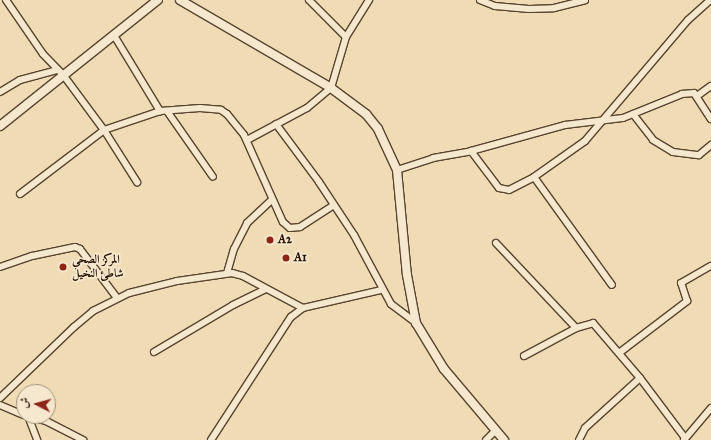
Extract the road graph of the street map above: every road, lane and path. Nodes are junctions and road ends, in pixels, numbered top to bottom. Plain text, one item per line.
1 (6, 0) edge
2 (158, 0) edge
3 (180, 0) edge
4 (309, 0) edge
5 (369, 0) edge
6 (480, 0) edge
7 (585, 0) edge
8 (710, 0) edge
9 (114, 37) junction
10 (346, 37) junction
11 (61, 73) junction
12 (711, 86) edge
13 (331, 88) junction
14 (0, 92) edge
15 (697, 96) junction
16 (163, 111) junction
17 (633, 114) junction
18 (711, 119) edge
19 (601, 122) junction
20 (276, 124) junction
21 (0, 126) edge
22 (104, 130) junction
23 (247, 140) junction
24 (711, 145) edge
25 (471, 151) junction
26 (397, 170) junction
27 (213, 177) dead end
28 (534, 178) junction
29 (137, 182) dead end
30 (20, 194) dead end
31 (272, 200) junction
32 (334, 205) junction
33 (496, 243) dead end
34 (711, 266) edge
35 (0, 267) edge
36 (227, 273) junction
37 (612, 284) dead end
38 (266, 289) junction
39 (381, 290) junction
40 (117, 298) junction
41 (303, 308) junction
42 (416, 323) junction
43 (576, 328) junction
44 (154, 352) dead end
45 (619, 353) junction
46 (524, 356) dead end
47 (640, 378) junction
48 (0, 398) edge
49 (0, 405) edge
50 (711, 408) edge
51 (16, 411) edge
52 (30, 424) edge
53 (52, 424) edge
54 (495, 431) junction
55 (684, 439) edge
56 (37, 440) edge
57 (83, 440) edge
58 (211, 440) edge
59 (486, 440) edge
60 (504, 440) edge
61 (579, 440) edge

1 - 11 street
2 - 9 street
3 - 13 street
4 - 10 street
5 - 10 street
6 - 7 street
8 - 19 street
9 - 11 street
9 - 16 street
10 - 13 street
11 - 14 street
11 - 21 street
11 - 22 street
12 - 15 street
13 - 20 street
13 - 26 street
15 - 17 street
15 - 18 street
16 - 22 street
16 - 23 street
16 - 27 street
17 - 19 street
17 - 24 street
19 - 25 street
19 - 28 street
20 - 23 street
20 - 32 street
22 - 29 street
22 - 30 street
23 - 31 street
25 - 26 street
25 - 28 street
26 - 42 street
28 - 37 street
31 - 32 street
31 - 36 street
32 - 39 street
33 - 43 street
34 - 45 street
35 - 40 street
36 - 38 street
36 - 40 street
38 - 41 street
38 - 44 street
39 - 41 street
39 - 42 street
40 - 48 street
41 - 58 street
42 - 54 street
43 - 45 street
43 - 46 street
45 - 47 street
47 - 55 street
47 - 61 street
49 - 51 street
50 - 55 street
52 - 56 street
53 - 57 street
54 - 59 street
54 - 60 street

